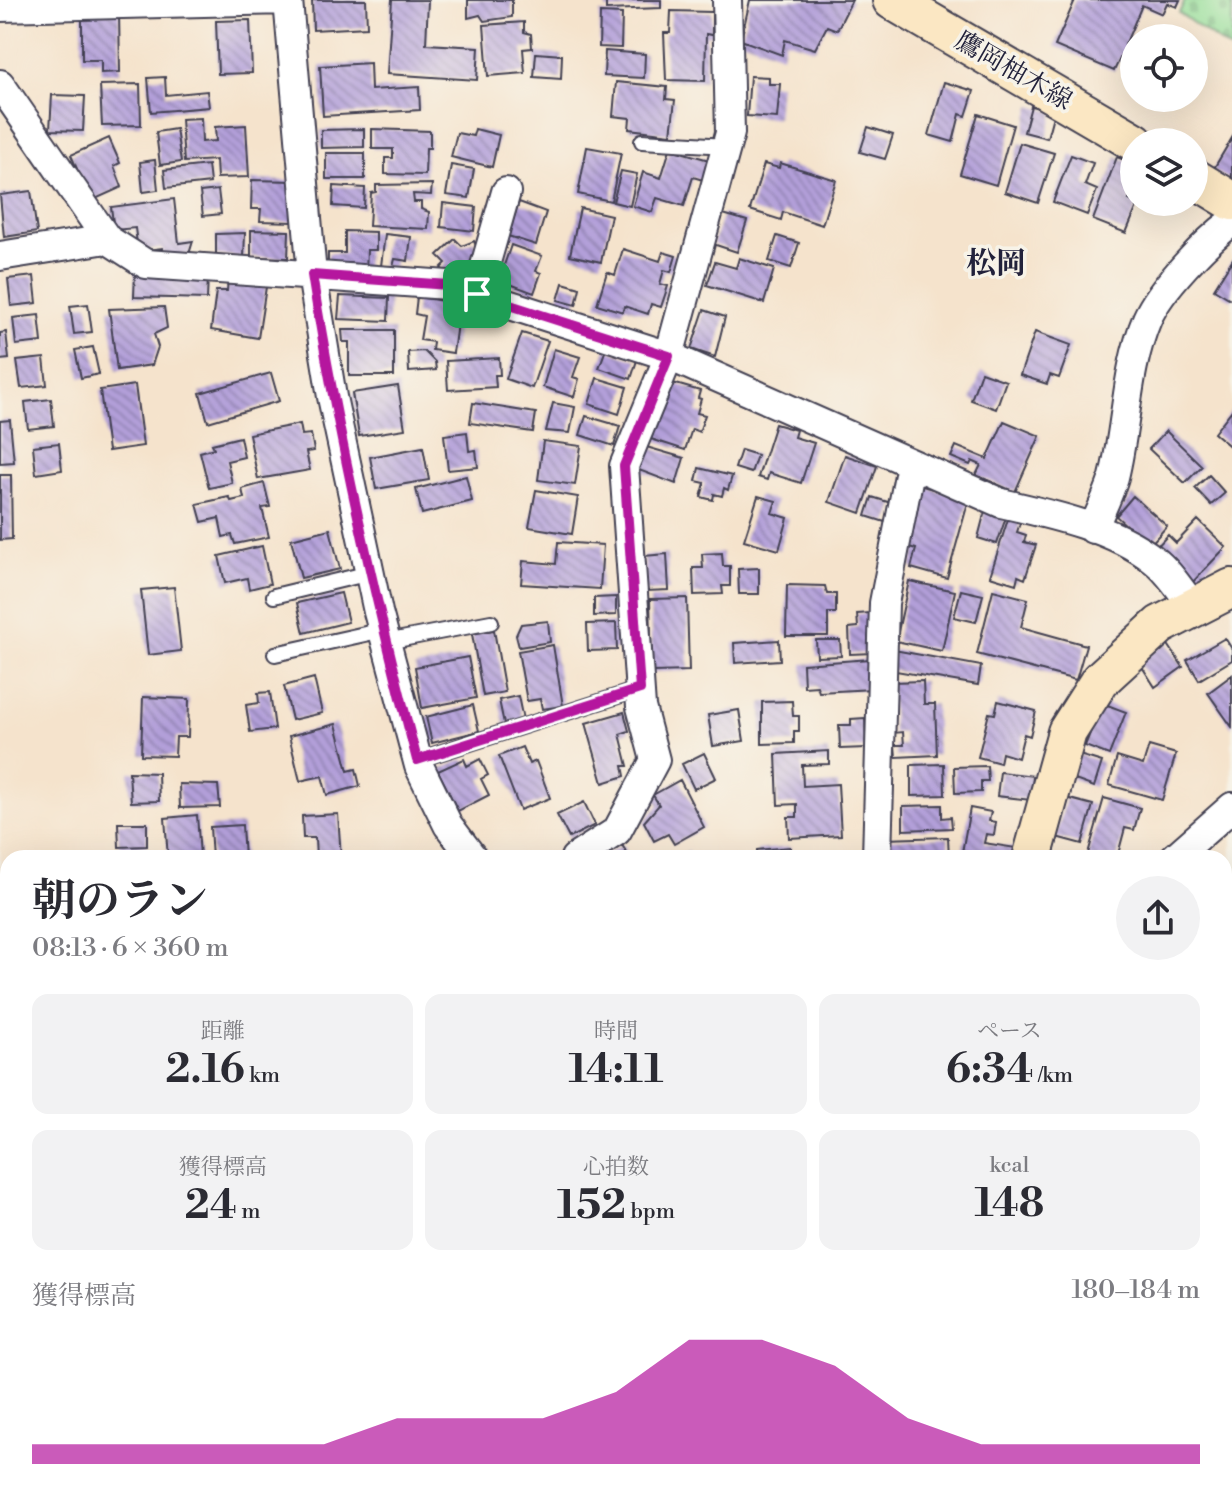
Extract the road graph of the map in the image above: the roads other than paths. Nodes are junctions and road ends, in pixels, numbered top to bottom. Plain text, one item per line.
1 (288, 0) edge
2 (727, 0) edge
3 (892, 0) edge
4 (0, 7) edge
5 (0, 84) edge
6 (1120, 133) edge
7 (642, 141) dead end
8 (727, 146) junction
9 (1208, 186) edge
10 (506, 192) dead end
11 (1232, 201) edge
12 (1232, 222) edge
13 (107, 239) junction
14 (0, 256) edge
15 (312, 275) junction
16 (477, 294) junction
17 (669, 356) junction
18 (911, 465) junction
19 (1093, 529) junction
20 (370, 573) junction
21 (1232, 588) edge
22 (274, 596) dead end
23 (1195, 608) junction
24 (491, 622) dead end
25 (384, 636) junction
26 (275, 654) dead end
27 (640, 689) junction
28 (417, 760) junction
29 (1232, 807) edge
30 (467, 850) edge
31 (587, 850) edge
32 (877, 850) edge
33 (1034, 850) edge
34 (1183, 850) edge

1 - 4 street
1 - 15 street
2 - 8 street
3 - 6 main road, 鷹岡柚木線
5 - 13 street
7 - 8 lane
8 - 17 street
9 - 11 main road
10 - 16 street
12 - 19 street
13 - 14 street
13 - 15 street
15 - 16 street
15 - 20 street
16 - 17 street
17 - 18 street
17 - 27 street
18 - 19 street
18 - 32 street
19 - 23 street
20 - 22 lane
20 - 25 street
21 - 23 main road
23 - 33 main road
24 - 25 lane
25 - 26 lane
25 - 28 street
27 - 28 lane
27 - 31 street
28 - 30 street
29 - 34 street

